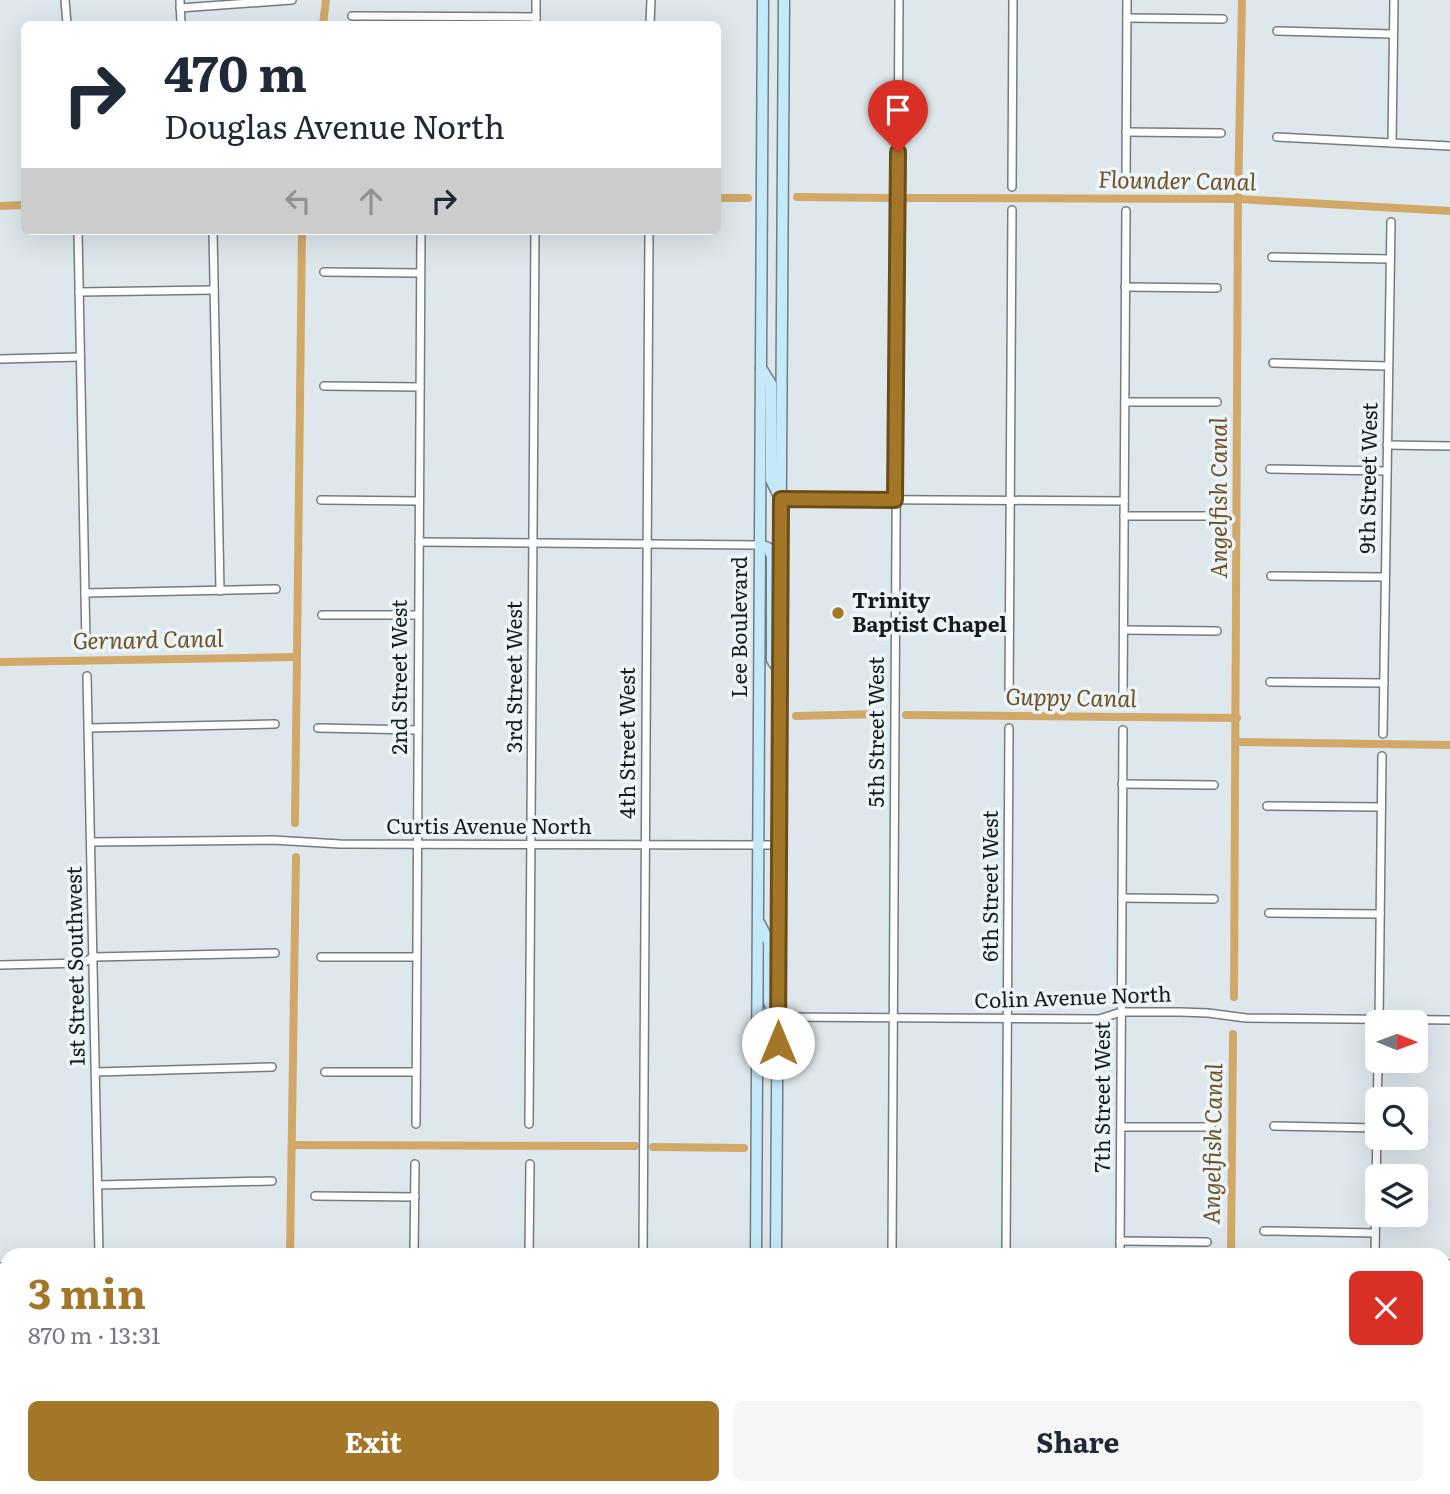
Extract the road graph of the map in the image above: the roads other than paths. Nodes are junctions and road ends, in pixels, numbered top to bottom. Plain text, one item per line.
1 (65, 0) edge
2 (292, 0) edge
3 (536, 0) edge
4 (651, 0) edge
5 (763, 0) edge
6 (785, 0) edge
7 (899, 0) edge
8 (1013, 0) edge
9 (1127, 0) edge
10 (1394, 0) edge
11 (180, 4) edge
12 (352, 16) dead end
13 (1127, 18) junction
14 (1223, 19) dead end
15 (67, 21) edge
16 (536, 21) edge
17 (650, 21) edge
18 (1277, 31) dead end
19 (1392, 34) junction
20 (1126, 132) junction
21 (1222, 133) dead end
22 (1277, 137) dead end
23 (1392, 143) junction
24 (1450, 146) edge
25 (1126, 183) dead end
26 (1012, 187) dead end
27 (1012, 210) dead end
28 (1126, 211) dead end
29 (1391, 222) dead end
30 (78, 235) edge
31 (213, 235) edge
32 (421, 235) edge
33 (535, 235) edge
34 (649, 235) edge
35 (1272, 257) dead end
36 (1390, 259) junction
37 (324, 272) dead end
38 (421, 273) junction
39 (1125, 287) junction
40 (1217, 288) dead end
41 (214, 290) junction
42 (79, 292) junction
43 (80, 357) junction
44 (0, 359) edge
45 (1273, 363) dead end
46 (1388, 366) junction
47 (761, 367) junction
48 (324, 386) dead end
49 (420, 387) junction
50 (1125, 401) junction
51 (1217, 402) dead end
52 (1387, 445) junction
53 (1450, 446) edge
54 (1270, 469) dead end
55 (1387, 471) junction
56 (781, 499) junction
57 (321, 500) dead end
58 (895, 500) junction
59 (419, 501) junction
60 (1010, 501) junction
61 (1124, 502) junction
62 (1124, 516) junction
63 (1216, 516) dead end
64 (419, 541) junction
65 (533, 543) junction
66 (647, 544) junction
67 (760, 545) junction
68 (1271, 576) dead end
69 (1385, 577) junction
70 (276, 589) dead end
71 (220, 591) junction
72 (85, 593) junction
73 (322, 615) dead end
74 (418, 615) junction
75 (1124, 630) junction
76 (1217, 631) dead end
77 (86, 645) dead end
78 (780, 673) junction
79 (87, 676) dead end
80 (1270, 682) dead end
81 (1384, 683) junction
82 (1009, 699) dead end
83 (1123, 701) dead end
84 (275, 724) dead end
85 (88, 728) junction
86 (318, 728) dead end
87 (1009, 728) dead end
88 (418, 730) junction
89 (1123, 730) dead end
90 (1383, 734) dead end
91 (1382, 756) dead end
92 (1122, 784) junction
93 (1214, 785) dead end
94 (1268, 806) dead end
95 (1381, 807) junction
96 (91, 842) junction
97 (417, 843) junction
98 (531, 844) junction
99 (645, 845) junction
100 (758, 845) junction
101 (779, 845) junction
102 (1122, 898) junction
103 (1214, 899) dead end
104 (1269, 913) dead end
105 (1380, 914) junction
106 (758, 920) junction
107 (275, 953) dead end
108 (93, 957) junction
109 (321, 957) dead end
110 (416, 957) junction
111 (0, 965) edge
112 (1379, 1010) edge
113 (1121, 1012) junction
114 (778, 1017) junction
115 (893, 1018) junction
116 (1007, 1018) junction
117 (1365, 1020) edge
118 (1428, 1020) edge
119 (1450, 1020) edge
120 (272, 1067) dead end
121 (96, 1072) junction
122 (325, 1072) dead end
123 (416, 1072) junction
124 (416, 1124) dead end
125 (529, 1124) dead end
126 (1274, 1126) dead end
127 (1121, 1127) junction
128 (1211, 1127) dead end
129 (1365, 1128) edge
130 (1377, 1150) edge
131 (415, 1164) dead end
132 (530, 1164) dead end
133 (272, 1181) dead end
134 (97, 1185) junction
135 (315, 1196) dead end
136 (415, 1197) junction
137 (1264, 1231) dead end
138 (1375, 1233) junction
139 (1120, 1241) junction
140 (1207, 1242) dead end
141 (99, 1248) edge
142 (414, 1248) edge
143 (529, 1248) edge
144 (643, 1248) edge
145 (756, 1248) edge
146 (776, 1248) edge
147 (891, 1248) edge
148 (1006, 1248) edge
149 (1120, 1248) edge
150 (1375, 1248) edge

1 - 15 street
2 - 11 street
3 - 16 street
4 - 17 street
5 - 47 main road, Lee Boulevard
6 - 56 main road, Lee Boulevard
7 - 58 street, 5th Street West
8 - 26 street
9 - 13 street
10 - 19 street
12 - 16 street
13 - 14 street
13 - 20 street
18 - 19 street
19 - 23 street
20 - 21 street
20 - 25 street
22 - 23 street
23 - 24 street
27 - 60 street
28 - 39 street
29 - 36 street, 9th Street West
30 - 42 street
31 - 41 street
32 - 38 street, 2nd Street West
33 - 65 street, 3rd Street West
34 - 66 street, 4th Street West
35 - 36 street
36 - 46 street, 9th Street West
37 - 38 street
38 - 49 street, 2nd Street West
39 - 40 street
39 - 50 street
41 - 42 street
41 - 71 street
42 - 43 street
43 - 44 street
43 - 72 street
45 - 46 street
46 - 52 street, 9th Street West
47 - 56 main road
47 - 67 main road, Lee Boulevard
48 - 49 street
49 - 59 street, 2nd Street West
50 - 51 street
50 - 61 street
52 - 53 street
52 - 55 street, 9th Street West
54 - 55 street
55 - 69 street, 9th Street West
56 - 58 street
56 - 78 main road, Lee Boulevard
57 - 59 street
58 - 60 street
58 - 115 street, 5th Street West
59 - 64 street, 2nd Street West
60 - 61 street
60 - 82 street
61 - 62 street
62 - 63 street
62 - 75 street
64 - 65 street
64 - 74 street, 2nd Street West
65 - 66 street
65 - 98 street, 3rd Street West
66 - 67 street
66 - 99 street, 4th Street West
67 - 78 main road
67 - 100 main road, Lee Boulevard
68 - 69 street
69 - 81 street, 9th Street West
70 - 71 street
71 - 72 street
72 - 77 street
73 - 74 street
74 - 88 street, 2nd Street West
75 - 76 street
75 - 83 street
78 - 101 main road, Lee Boulevard
79 - 85 street, 1st Street Southwest
80 - 81 street
81 - 90 street, 9th Street West
84 - 85 street
85 - 96 street, 1st Street Southwest
86 - 88 street
87 - 116 street, 6th Street West
88 - 97 street, 2nd Street West
89 - 92 street, 7th Street West
91 - 95 street
92 - 93 street
92 - 102 street, 7th Street West
94 - 95 street
95 - 105 street
96 - 97 street, Curtis Avenue North
96 - 108 street, 1st Street Southwest
97 - 98 street, Curtis Avenue North
97 - 110 street, 2nd Street West
98 - 99 street, Curtis Avenue North
98 - 125 street, 3rd Street West
99 - 100 street, Curtis Avenue North
99 - 144 street, 4th Street West
100 - 101 street, Curtis Avenue North
100 - 106 main road, Lee Boulevard
101 - 114 main road, Lee Boulevard
102 - 103 street
102 - 113 street, 7th Street West
104 - 105 street
105 - 112 street
106 - 114 main road
106 - 145 main road, Lee Boulevard
107 - 108 street
108 - 111 street
108 - 121 street, 1st Street Southwest
109 - 110 street
110 - 123 street, 2nd Street West
113 - 116 street, Colin Avenue North
113 - 117 street, Colin Avenue North
113 - 127 street, 7th Street West
114 - 115 street, Colin Avenue North
114 - 146 main road, Lee Boulevard
115 - 116 street, Colin Avenue North
115 - 147 street, 5th Street West
116 - 148 street, 6th Street West
118 - 119 street, Colin Avenue North
120 - 121 street
121 - 134 street, 1st Street Southwest
122 - 123 street
123 - 124 street, 2nd Street West
126 - 129 street
127 - 128 street
127 - 139 street, 7th Street West
130 - 138 street
131 - 136 street
132 - 143 street
133 - 134 street
134 - 141 street, 1st Street Southwest
135 - 136 street
136 - 142 street
137 - 138 street
138 - 150 street
139 - 140 street
139 - 149 street, 7th Street West

